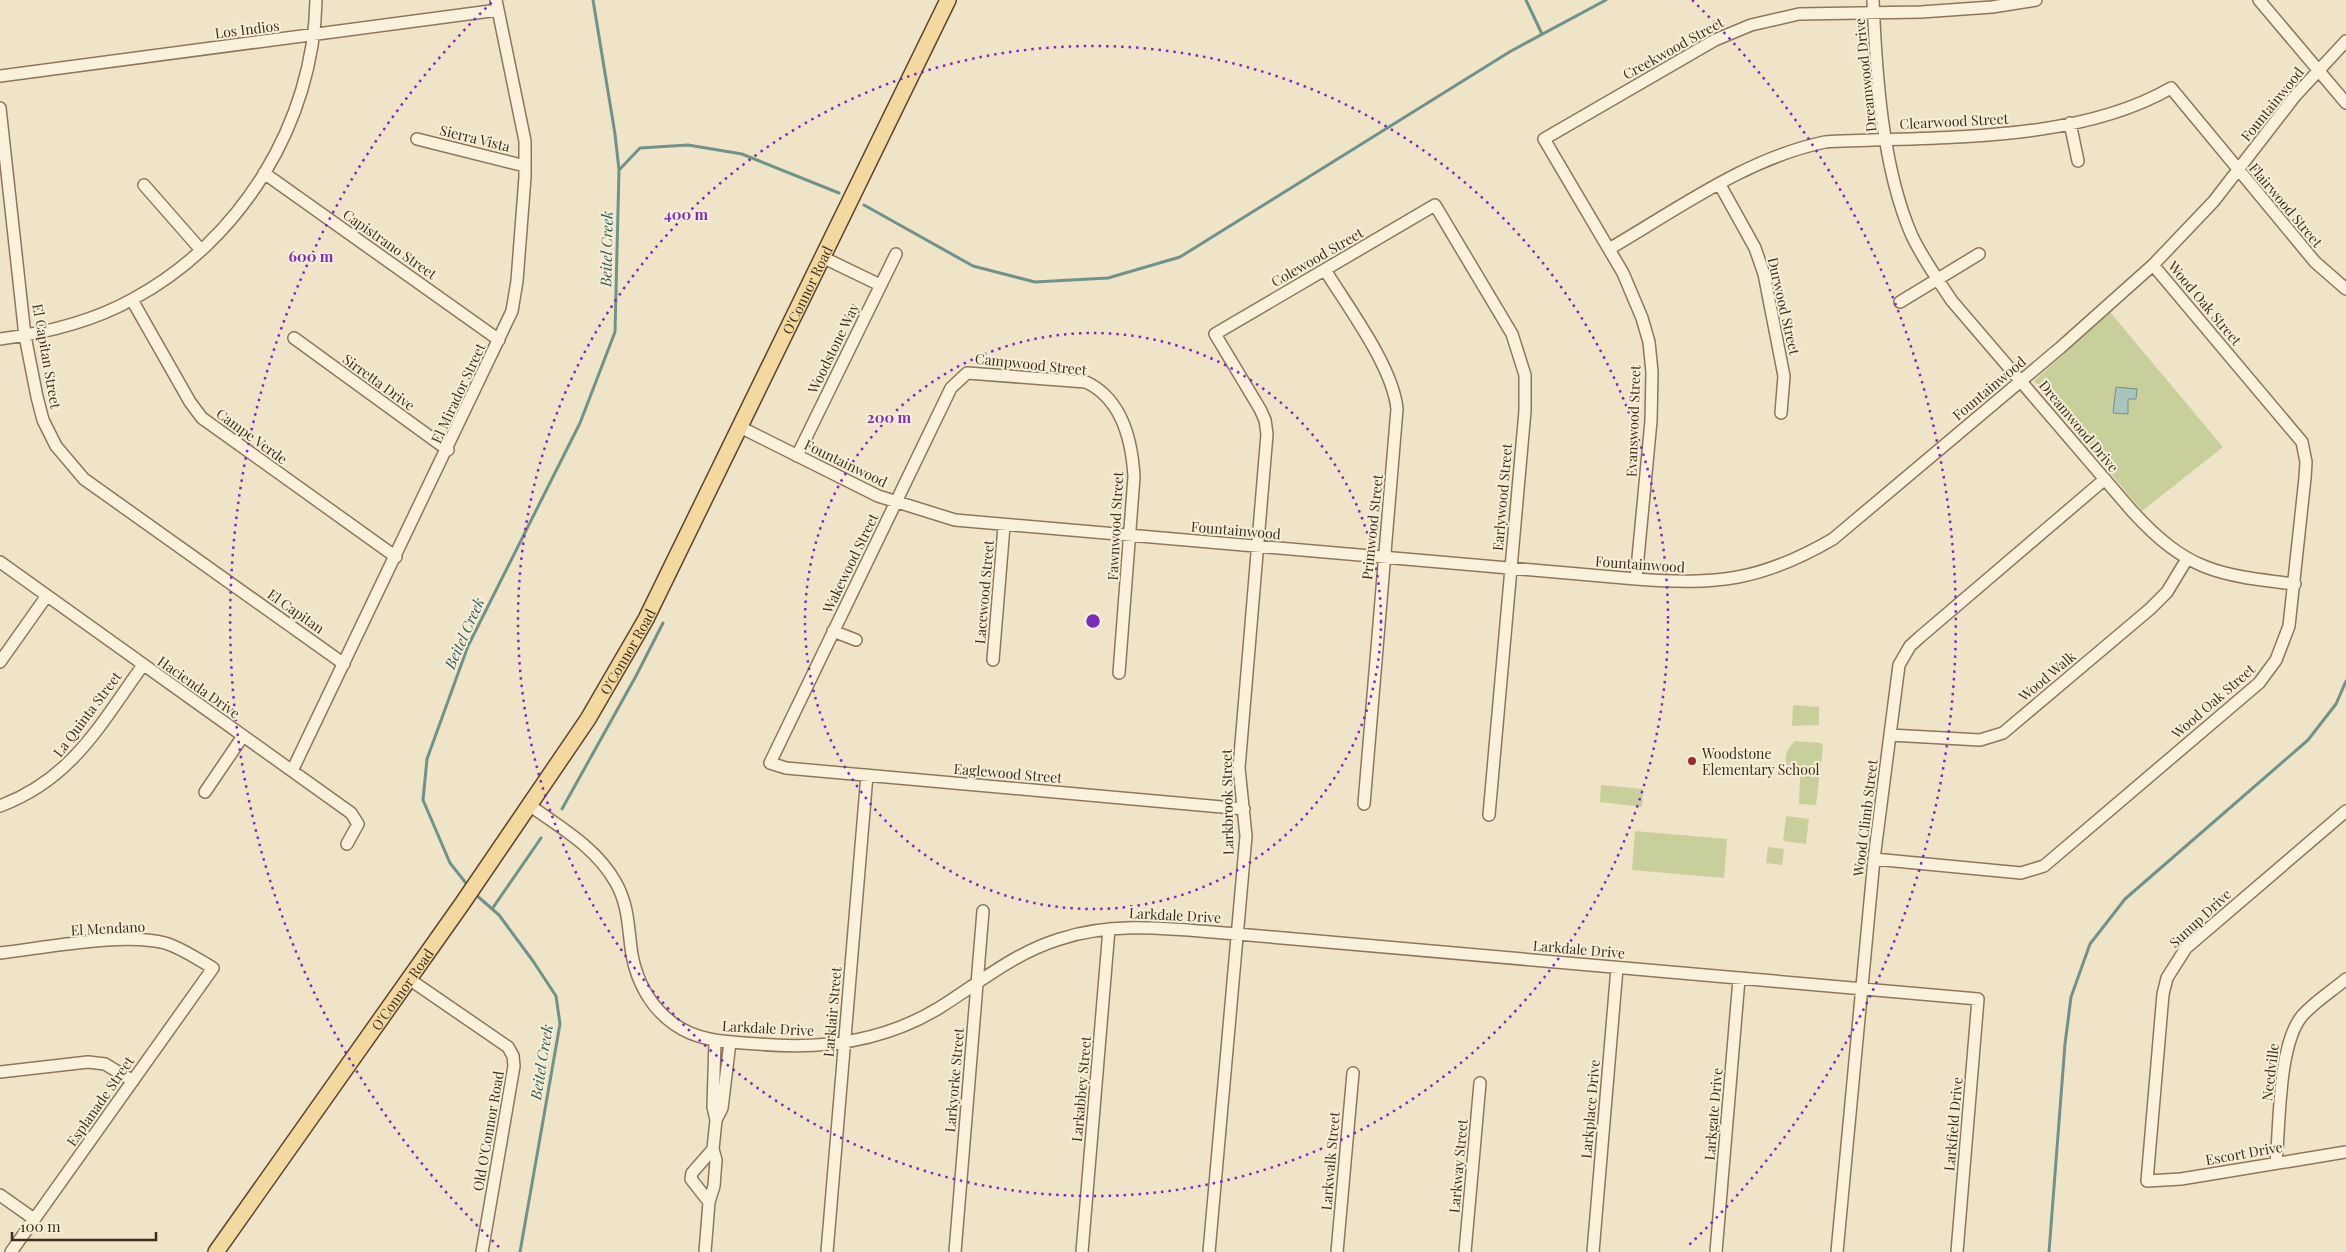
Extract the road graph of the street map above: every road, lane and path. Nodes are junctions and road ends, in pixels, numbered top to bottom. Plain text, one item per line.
1 (316, 0) edge
2 (948, 0) edge
3 (1873, 0) edge
4 (2036, 0) edge
5 (2259, 0) edge
6 (497, 5) edge
7 (1874, 14) junction
8 (313, 36) junction
9 (2346, 41) edge
10 (2318, 70) junction
11 (0, 76) edge
12 (2171, 88) joint
13 (2346, 103) edge
14 (0, 108) edge
15 (2070, 123) junction
16 (417, 139) dead end
17 (1544, 139) joint
18 (1887, 140) junction
19 (2078, 161) dead end
20 (525, 166) junction
21 (2238, 171) junction
22 (264, 173) junction
23 (1720, 185) junction
24 (144, 186) dead end
25 (1434, 205) joint
26 (1609, 249) junction
27 (202, 250) junction
28 (896, 254) dead end
29 (1979, 254) dead end
30 (822, 257) junction
31 (2153, 265) junction
32 (1325, 270) junction
33 (1937, 279) junction
34 (880, 285) junction
35 (2346, 289) edge
36 (132, 300) junction
37 (1900, 302) dead end
38 (1215, 334) joint
39 (25, 336) junction
40 (294, 338) dead end
41 (0, 339) edge
42 (499, 340) junction
43 (960, 377) joint
44 (2021, 380) junction
45 (1099, 390) joint
46 (1781, 413) dead end
47 (740, 427) junction
48 (448, 450) junction
49 (797, 456) junction
50 (2105, 479) junction
51 (895, 503) junction
52 (1004, 526) junction
53 (1131, 536) junction
54 (1256, 546) junction
55 (396, 557) junction
56 (1383, 558) junction
57 (2187, 559) junction
58 (0, 562) edge
59 (1511, 568) junction
60 (1636, 579) junction
61 (229, 582) joint
62 (2295, 584) junction
63 (46, 597) junction
64 (834, 631) junction
65 (856, 640) dead end
66 (993, 660) dead end
67 (0, 662) edge
68 (344, 664) junction
69 (143, 665) junction
70 (1119, 674) dead end
71 (1890, 735) junction
72 (243, 736) junction
73 (770, 764) joint
74 (292, 771) junction
75 (867, 775) junction
76 (205, 792) dead end
77 (1364, 804) dead end
78 (529, 805) junction
79 (0, 806) edge
80 (1244, 808) junction
81 (2346, 811) edge
82 (1489, 815) dead end
83 (347, 844) dead end
84 (1874, 859) junction
85 (983, 911) dead end
86 (1109, 929) junction
87 (1237, 934) junction
88 (0, 953) edge
89 (212, 968) joint
90 (1617, 968) junction
91 (408, 979) junction
92 (1740, 979) junction
93 (2346, 979) edge
94 (977, 982) junction
95 (1862, 989) junction
96 (1978, 999) joint
97 (715, 1041) junction
98 (730, 1042) junction
99 (844, 1043) junction
100 (0, 1072) edge
101 (1353, 1073) dead end
102 (133, 1080) junction
103 (1480, 1083) dead end
104 (716, 1120) junction
105 (713, 1149) junction
106 (2346, 1152) edge
107 (2276, 1162) junction
108 (2147, 1181) joint
109 (0, 1195) edge
110 (709, 1202) junction
111 (34, 1219) junction
112 (11, 1252) edge
113 (216, 1252) edge
114 (482, 1252) edge
115 (704, 1252) edge
116 (827, 1252) edge
117 (954, 1252) edge
118 (1082, 1252) edge
119 (1210, 1252) edge
120 (1337, 1252) edge
121 (1466, 1252) edge
122 (1593, 1252) edge
123 (1716, 1252) edge
124 (1837, 1252) edge
125 (1957, 1252) edge

1 - 8 street
2 - 30 main road, O'Connor Road
3 - 7 street, Dreamwood Drive
4 - 7 street, Creekwood Street
5 - 10 street
6 - 8 street, Los Indios
6 - 20 street, El Mirador Street
7 - 17 street, Creekwood Street
7 - 18 street, Dreamwood Drive
8 - 11 street, Los Indios
8 - 22 street
9 - 10 street, Fountainwood
10 - 13 street
10 - 21 street, Fountainwood
12 - 15 street, Clearwood Street
12 - 21 street, Flairwood Street
14 - 39 street, El Capitan Street
15 - 18 street, Clearwood Street
15 - 19 street
16 - 20 street, Sierra Vista
17 - 26 street, Evanswood Street
18 - 23 street, Clearwood Street
18 - 33 street, Dreamwood Drive
20 - 42 street, El Mirador Street
21 - 31 street, Fountainwood
21 - 35 street, Flairwood Street
22 - 27 street
22 - 42 street, Capistrano Street
23 - 26 street, Clearwood Street
23 - 46 street, Durwood Street
24 - 27 street
25 - 32 street, Colewood Street
25 - 59 street, Earlywood Street
26 - 60 street, Evanswood Street
27 - 36 street
28 - 34 street, Woodstone Way
29 - 33 street
30 - 34 street
30 - 47 main road, O'Connor Road
31 - 44 street, Fountainwood
31 - 62 street, Wood Oak Street
32 - 38 street, Colewood Street
32 - 56 street, Primwood Street
33 - 37 street
33 - 44 street, Dreamwood Drive
34 - 49 street, Woodstone Way
36 - 39 street
36 - 55 street, Campe Verde
38 - 54 street, Larkbrook Street
39 - 41 street
39 - 61 street, El Capitan Street
40 - 48 street, Sirretta Drive
42 - 48 street, El Mirador Street
43 - 45 street, Campwood Street
43 - 51 street, Wakewood Street
44 - 50 street, Dreamwood Drive
44 - 60 street, Fountainwood
45 - 53 street, Fawnwood Street
47 - 49 street, Fountainwood
47 - 78 main road, O'Connor Road
48 - 55 street, El Mirador Street
49 - 51 street, Fountainwood
50 - 57 street, Dreamwood Drive
50 - 71 street, Wood Climb Street
51 - 52 street, Fountainwood
51 - 64 street, Wakewood Street
52 - 53 street, Fountainwood
52 - 66 street, Lacewood Street
53 - 54 street, Fountainwood
53 - 70 street, Fawnwood Street
54 - 56 street, Fountainwood
54 - 80 street, Larkbrook Street
55 - 68 street, El Mirador Street
56 - 59 street, Fountainwood
56 - 77 street, Primwood Street
57 - 62 street, Dreamwood Drive
57 - 71 street, Wood Walk
58 - 63 street, Hacienda Drive
59 - 60 street, Fountainwood
59 - 82 street, Earlywood Street
61 - 68 street, El Capitan
62 - 84 street, Wood Oak Street
63 - 67 street
63 - 69 street, Hacienda Drive
64 - 65 street
64 - 73 street, Wakewood Street
68 - 74 street, El Mirador Street
69 - 72 street, Hacienda Drive
69 - 79 street, La Quinta Street
71 - 84 street, Wood Climb Street
72 - 74 street, Hacienda Drive
72 - 76 street
73 - 75 street, Eaglewood Street
74 - 83 street, Hacienda Drive
75 - 80 street, Eaglewood Street
75 - 99 street, Larklair Street
78 - 91 main road, O'Connor Road
78 - 97 street, Larkdale Drive
80 - 87 street, Larkbrook Street
81 - 108 street, Sunup Drive
84 - 95 street, Wood Climb Street
85 - 94 street, Larkyorke Street
86 - 87 street, Larkdale Drive
86 - 94 street, Larkdale Drive
86 - 118 street, Larkabbey Street
87 - 90 street, Larkdale Drive
87 - 119 street, Larkbrook Street
88 - 89 street, El Mendano
89 - 102 street, Esplanade Street
90 - 92 street, Larkdale Drive
90 - 122 street, Larkplace Drive
91 - 113 main road, O'Connor Road
91 - 114 street, Old O'Connor Road
92 - 95 street, Larkdale Drive
92 - 123 street, Larkgate Drive
93 - 107 street, Needville
94 - 99 street, Larkdale Drive
94 - 117 street, Larkyorke Street
95 - 96 street, Larkdale Drive
95 - 124 street, Wood Climb Street
96 - 125 street, Larkfield Drive
97 - 98 street, Larkdale Drive
97 - 104 street
98 - 99 street, Larkdale Drive
98 - 104 street
99 - 116 street, Larklair Street
100 - 102 street
101 - 120 street, Larkwalk Street
102 - 111 street, Esplanade Street
103 - 121 street, Larkway Street
104 - 105 street
105 - 110 street
105 - 110 street
106 - 107 street, Escort Drive
107 - 108 street, Escort Drive
109 - 111 street
110 - 115 street
111 - 112 street, Esplanade Street

